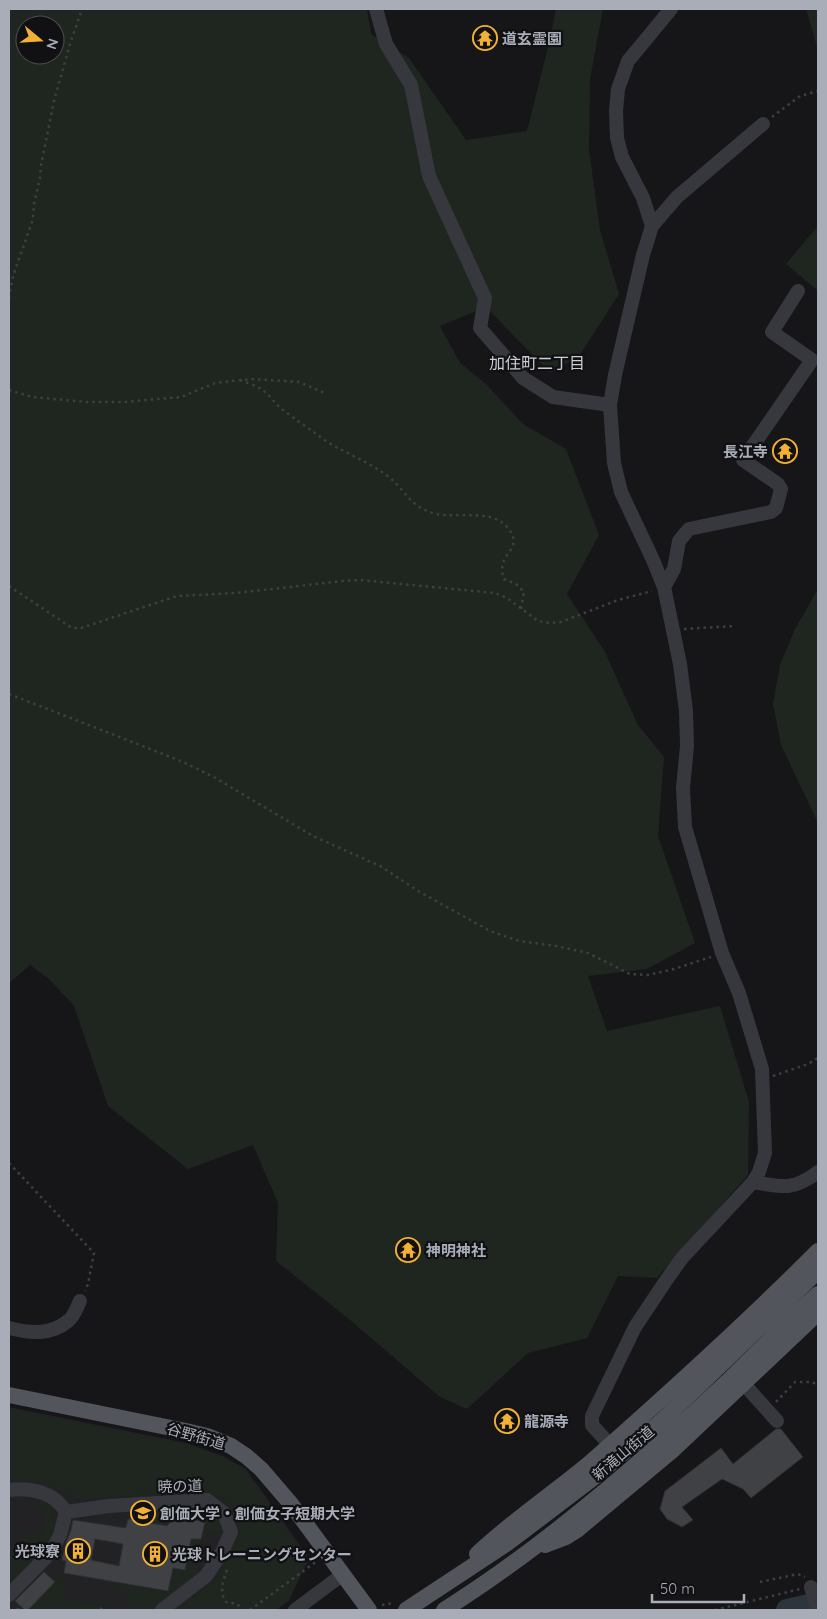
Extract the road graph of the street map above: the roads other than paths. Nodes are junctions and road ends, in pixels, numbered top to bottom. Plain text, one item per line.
1 (376, 9) edge
2 (671, 9) edge
3 (763, 124) road end
4 (652, 226) junction
5 (798, 291) dead end
6 (610, 405) junction
7 (664, 587) junction
8 (818, 1172) edge
9 (753, 1182) junction
10 (818, 1252) edge
11 (818, 1270) edge
12 (818, 1294) edge
13 (80, 1301) road end
14 (818, 1313) edge
15 (9, 1328) edge
16 (744, 1384) junction
17 (9, 1395) edge
18 (777, 1421) dead end
19 (610, 1445) junction
20 (9, 1490) edge
21 (66, 1512) junction
22 (535, 1548) junction
23 (342, 1575) junction
24 (448, 1582) junction
25 (812, 1590) road end
26 (9, 1594) edge
27 (454, 1608) edge
28 (162, 1610) edge
29 (295, 1610) edge
30 (369, 1610) edge
31 (406, 1610) edge
32 (817, 1610) edge

1 - 6 street
2 - 4 street
3 - 4 street
4 - 6 street
5 - 7 street
6 - 7 street
7 - 9 street
8 - 9 street
9 - 19 street
10 - 19 main road
11 - 24 main road, 新滝山街道
12 - 22 main road, 新滝山街道
13 - 15 street
14 - 16 main road
16 - 18 street
16 - 22 main road
17 - 23 main road, 谷野街道
19 - 24 main road
20 - 21 street
21 - 26 street
21 - 28 street, 暁の道
22 - 27 main road, 新滝山街道
23 - 29 street
23 - 30 main road, 谷野街道
24 - 31 main road, 新滝山街道
25 - 32 street

